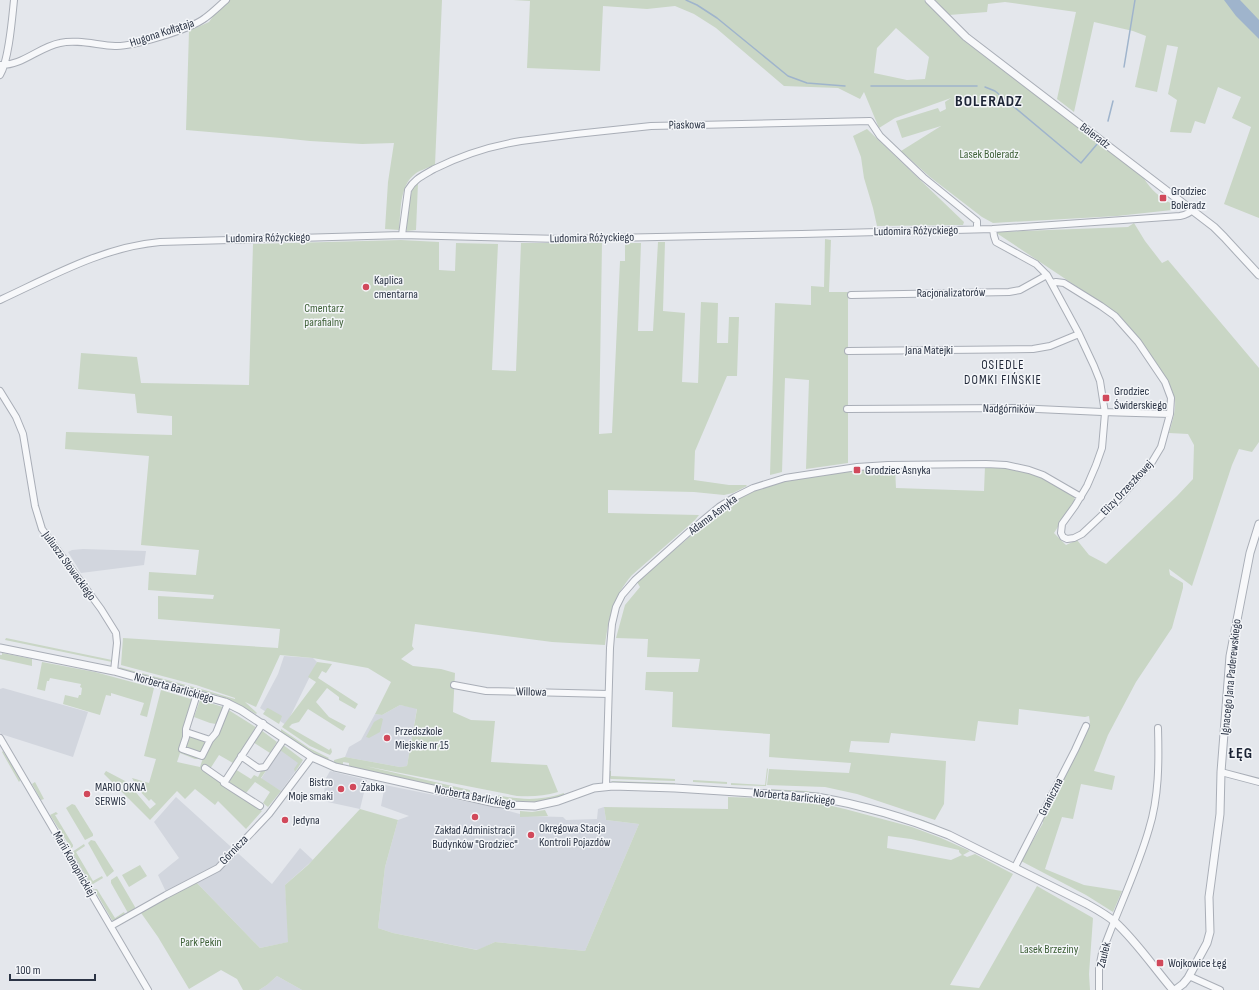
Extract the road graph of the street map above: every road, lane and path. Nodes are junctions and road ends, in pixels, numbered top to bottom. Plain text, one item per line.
1 (14, 0) edge
2 (226, 0) edge
3 (929, 0) edge
4 (2, 65) edge
5 (0, 75) edge
6 (1192, 210) junction
7 (977, 229) junction
8 (993, 229) junction
9 (402, 235) junction
10 (1047, 275) junction
11 (1259, 275) edge
12 (1052, 283) junction
13 (851, 295) dead end
14 (0, 300) edge
15 (1079, 334) junction
16 (848, 351) dead end
17 (0, 391) edge
18 (848, 409) dead end
19 (1105, 413) junction
20 (1170, 414) junction
21 (1081, 497) junction
22 (1259, 524) edge
23 (0, 648) edge
24 (114, 671) junction
25 (454, 685) dead end
26 (197, 694) junction
27 (608, 694) junction
28 (228, 703) junction
29 (262, 724) junction
30 (1086, 726) dead end
31 (1158, 728) dead end
32 (186, 732) junction
33 (0, 738) edge
34 (284, 739) junction
35 (210, 740) junction
36 (2, 746) edge
37 (241, 756) junction
38 (312, 757) junction
39 (205, 768) dead end
40 (1221, 772) junction
41 (225, 782) junction
42 (1259, 782) edge
43 (606, 786) junction
44 (260, 806) dead end
45 (1015, 867) junction
46 (1114, 921) junction
47 (110, 926) junction
48 (1189, 976) junction
49 (148, 990) edge
50 (1098, 990) edge
51 (1174, 990) edge
52 (1220, 990) edge

1 - 4 street
2 - 4 street, Hugona Kołłątaja
3 - 6 street, Boleradz
4 - 5 street
6 - 8 street, Ludomira Różyckiego
6 - 11 street, Boleradz
7 - 8 street, Ludomira Różyckiego
7 - 9 street, Ludomira Różyckiego
7 - 9 street, Piaskowa
8 - 10 street
9 - 14 street, Ludomira Różyckiego
10 - 12 street
10 - 13 street, Racjonalizatorów
12 - 15 street
12 - 20 street, Elizy Orzeszkowej
15 - 16 street, Jana Matejki
15 - 19 street
17 - 24 street, Juliusza Słowackiego
18 - 19 street, Nadgórników
19 - 20 street, Nadgórników
19 - 21 street
20 - 21 street, Elizy Orzeszkowej
21 - 27 street, Adama Asnyka
22 - 40 street, Ignacego Jana Paderewskiego
23 - 24 street, Norberta Barlickiego
24 - 26 street, Norberta Barlickiego
25 - 27 street, Willowa
26 - 28 street, Norberta Barlickiego
26 - 32 street
27 - 43 street, Adama Asnyka
28 - 29 street, Norberta Barlickiego
28 - 35 street
29 - 34 street, Norberta Barlickiego
29 - 37 street
30 - 45 street, Graniczna
31 - 46 street, Zaułek
32 - 35 street
32 - 35 street
33 - 36 street, Marii Konopnickiej
34 - 37 street
34 - 38 street, Norberta Barlickiego
36 - 47 street, Marii Konopnickiej
37 - 41 street
38 - 43 street, Norberta Barlickiego
38 - 47 street, Górnicza
39 - 41 street
40 - 42 street
40 - 48 street, Ignacego Jana Paderewskiego
41 - 44 street
43 - 45 street, Norberta Barlickiego
45 - 46 street, Norberta Barlickiego
46 - 50 street, Zaułek
46 - 51 street, Norberta Barlickiego
47 - 49 street, Marii Konopnickiej
48 - 51 street, Ignacego Jana Paderewskiego
48 - 52 street

